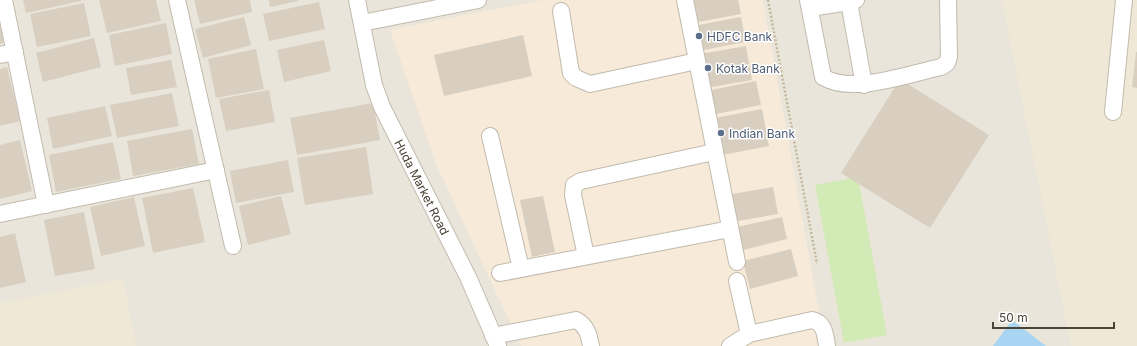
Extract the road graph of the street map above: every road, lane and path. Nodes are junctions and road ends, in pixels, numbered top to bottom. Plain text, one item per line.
1 (4, 0) edge
2 (177, 0) edge
3 (357, 0) edge
4 (478, 0) edge
5 (685, 0) edge
6 (768, 0) edge
7 (948, 0) edge
8 (1124, 0) edge
9 (853, 1) edge
10 (809, 4) edge
11 (561, 11) dead end
12 (362, 24) junction
13 (7, 53) edge
14 (697, 61) junction
15 (864, 85) junction
16 (1113, 112) dead end
17 (490, 136) dead end
18 (714, 152) junction
19 (216, 170) junction
20 (46, 205) junction
21 (0, 214) edge
22 (730, 229) junction
23 (233, 246) dead end
24 (586, 256) junction
25 (737, 262) dead end
26 (817, 264) dead end
27 (521, 269) junction
28 (500, 273) dead end
29 (737, 281) dead end
30 (749, 334) junction
31 (495, 341) edge
32 (591, 346) edge
33 (730, 346) edge
34 (827, 346) edge

1 - 13 street
2 - 19 street
3 - 12 street, Huda Market Road
4 - 12 street
5 - 14 street
6 - 26 path
7 - 15 street
8 - 16 street
9 - 10 street
9 - 15 street
10 - 15 street
11 - 14 street
12 - 31 street, Huda Market Road
13 - 20 street
14 - 18 street
17 - 27 street
18 - 22 street
18 - 24 street
19 - 20 street
19 - 23 street
20 - 21 street
22 - 24 street
22 - 25 street
24 - 27 street
27 - 28 street
29 - 30 street
30 - 33 street
30 - 34 street
31 - 32 street

